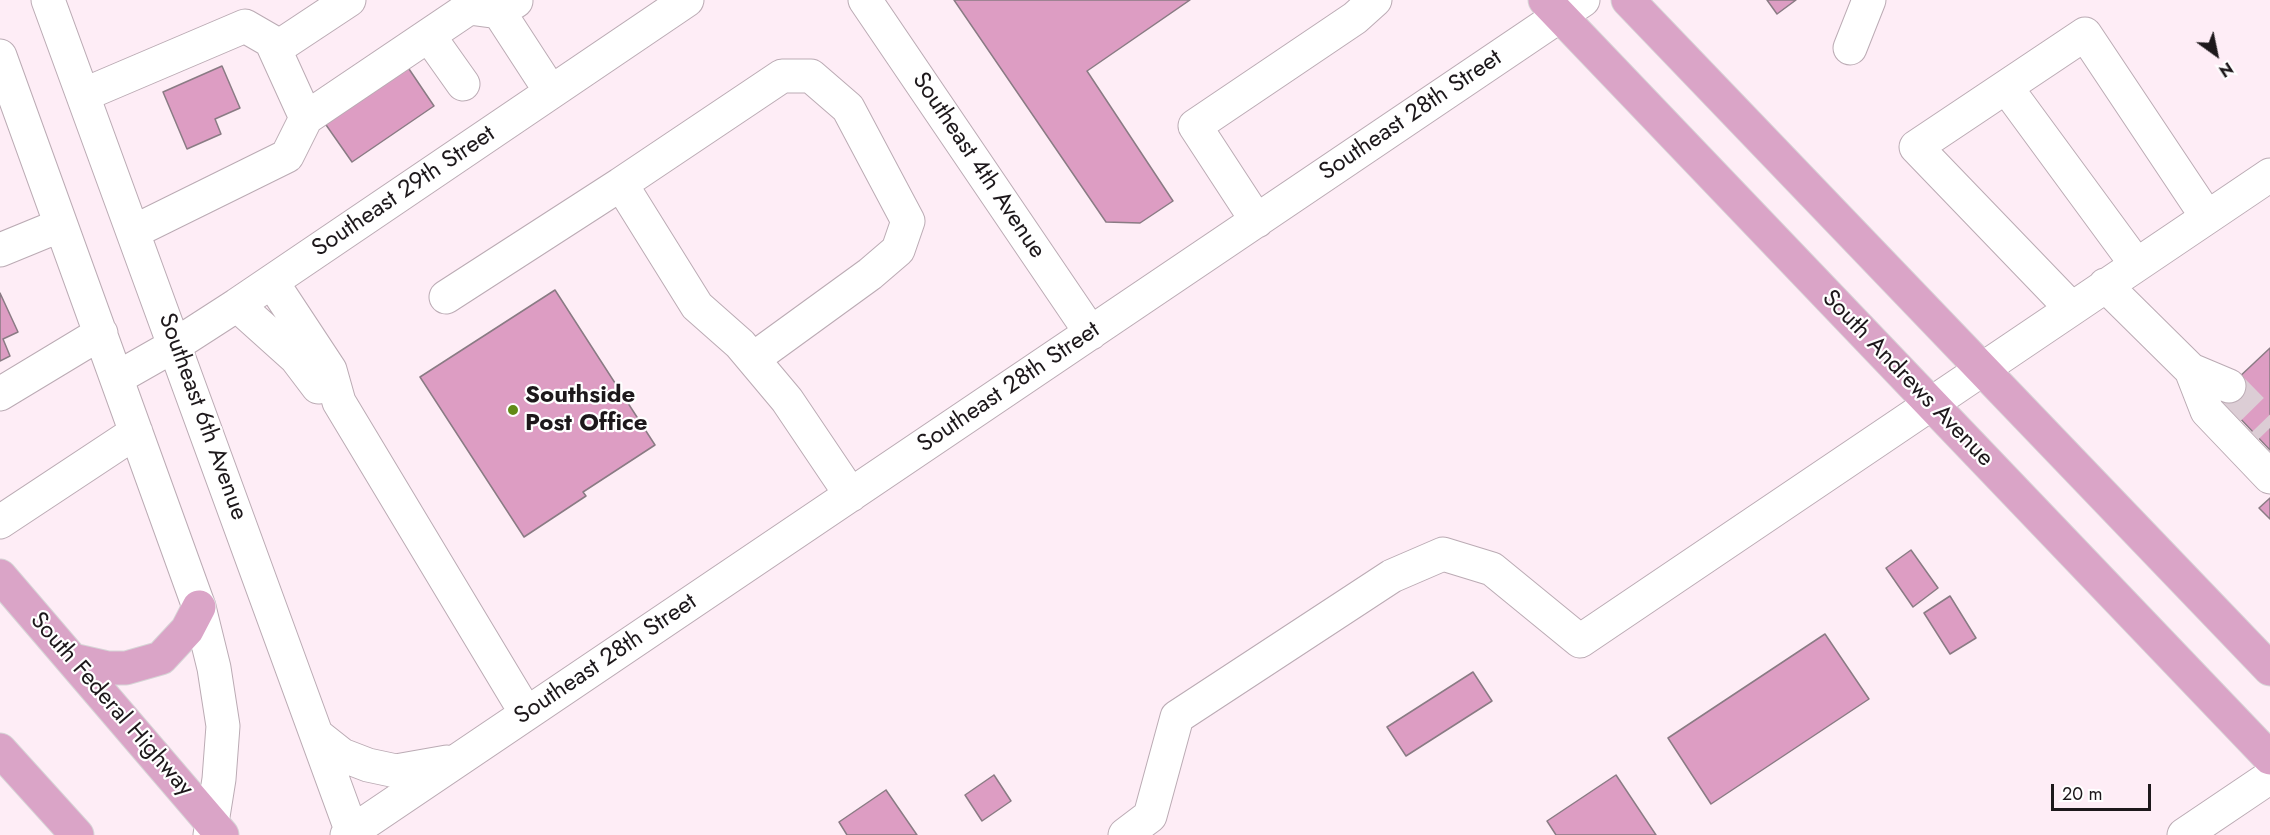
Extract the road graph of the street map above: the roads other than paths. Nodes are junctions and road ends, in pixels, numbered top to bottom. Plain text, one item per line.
1 (48, 0) edge
2 (349, 0) edge
3 (687, 0) edge
4 (866, 0) edge
5 (1628, 0) edge
6 (1869, 0) edge
7 (502, 4) edge
8 (1562, 5) edge
9 (1358, 6) edge
10 (242, 13) edge
11 (429, 36) junction
12 (1850, 48) dead end
13 (275, 49) junction
14 (0, 56) edge
15 (463, 84) dead end
16 (2006, 87) junction
17 (551, 92) junction
18 (83, 95) junction
19 (306, 118) junction
20 (2270, 175) edge
21 (621, 184) junction
22 (2207, 217) junction
23 (1257, 221) junction
24 (62, 225) junction
25 (134, 232) junction
26 (0, 250) edge
27 (2136, 264) junction
28 (272, 282) junction
29 (2105, 285) junction
30 (446, 297) dead end
31 (237, 305) junction
32 (2071, 308) junction
33 (101, 333) junction
34 (1091, 333) junction
35 (176, 345) junction
36 (753, 359) junction
37 (1981, 368) junction
38 (2191, 370) junction
39 (117, 378) junction
40 (2229, 386) tunnel mouth
41 (0, 394) edge
42 (339, 402) junction
43 (1930, 402) junction
44 (136, 432) junction
45 (2270, 477) edge
46 (851, 495) junction
47 (0, 522) edge
48 (0, 576) edge
49 (199, 607) junction
50 (73, 660) junction
51 (2270, 669) edge
52 (526, 713) junction
53 (318, 736) junction
54 (0, 750) edge
55 (2270, 758) edge
56 (457, 760) junction
57 (2270, 777) edge
58 (215, 831) edge
59 (351, 834) edge
60 (77, 835) edge
61 (1125, 835) edge
62 (2184, 835) edge

1 - 18 street, Southeast 6th Avenue
2 - 13 street
3 - 17 street, Southeast 29th Street
4 - 34 street, Southeast 4th Avenue
5 - 37 main road
6 - 12 street
7 - 11 street
7 - 17 street
8 - 23 street, Southeast 28th Street
8 - 43 main road, South Andrews Avenue
9 - 23 street
10 - 13 street
10 - 18 street
11 - 15 street
11 - 19 street
13 - 19 street
14 - 24 street
16 - 22 street
16 - 27 street
16 - 32 street
17 - 28 street, Southeast 29th Street
18 - 25 street, Southeast 6th Avenue
19 - 25 street
20 - 22 street
21 - 30 street
21 - 36 street
21 - 36 street
22 - 27 street
23 - 34 street, Southeast 28th Street
24 - 26 street
24 - 33 street
25 - 35 street, Southeast 6th Avenue
27 - 29 street
28 - 31 street, Southeast 29th Street
28 - 42 street
29 - 32 street
29 - 38 street
31 - 35 street, Southeast 29th Street
31 - 42 street
32 - 37 street
33 - 39 street
33 - 41 street
34 - 46 street, Southeast 28th Street
35 - 39 street, Southeast 29th Street
35 - 53 street, Southeast 6th Avenue
36 - 46 street
37 - 43 street
37 - 51 main road
38 - 40 street
38 - 45 street
39 - 44 street
42 - 52 street
43 - 55 main road, South Andrews Avenue
43 - 61 street
44 - 47 street
44 - 49 street
46 - 52 street, Southeast 28th Street
48 - 50 main road, South Federal Highway
49 - 50 main road
49 - 58 street
50 - 58 main road, South Federal Highway
52 - 56 street, Southeast 28th Street
53 - 56 street, Southeast 28th Street
53 - 59 street, Southeast 6th Avenue
54 - 60 main road
56 - 59 street, Southeast 28th Street
57 - 62 street

